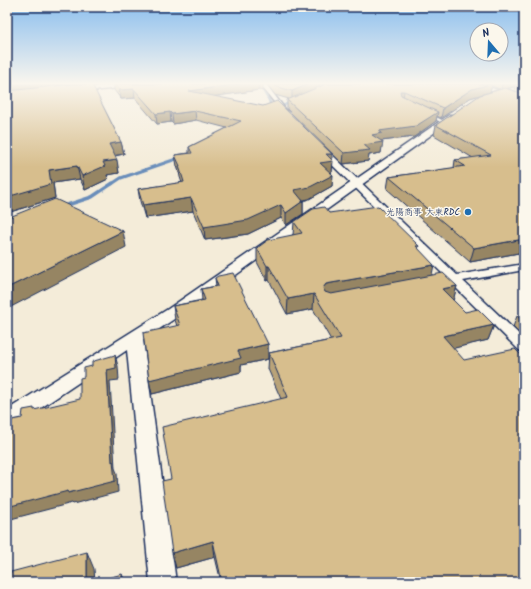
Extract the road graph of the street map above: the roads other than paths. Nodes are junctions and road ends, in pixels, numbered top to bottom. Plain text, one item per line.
1 (286, 111) edge
2 (460, 111) edge
3 (422, 112) edge
4 (290, 119) edge
5 (444, 122) junction
6 (312, 140) edge
7 (356, 183) junction
8 (524, 267) edge
9 (454, 279) junction
10 (438, 282) edge
11 (134, 339) junction
12 (524, 347) edge
13 (7, 420) edge
14 (163, 582) edge

1 - 4 street
2 - 5 street
3 - 5 lane
5 - 7 street
6 - 7 street
7 - 9 street
7 - 11 street
8 - 9 street
9 - 10 street
9 - 12 street
11 - 13 street
11 - 14 street

